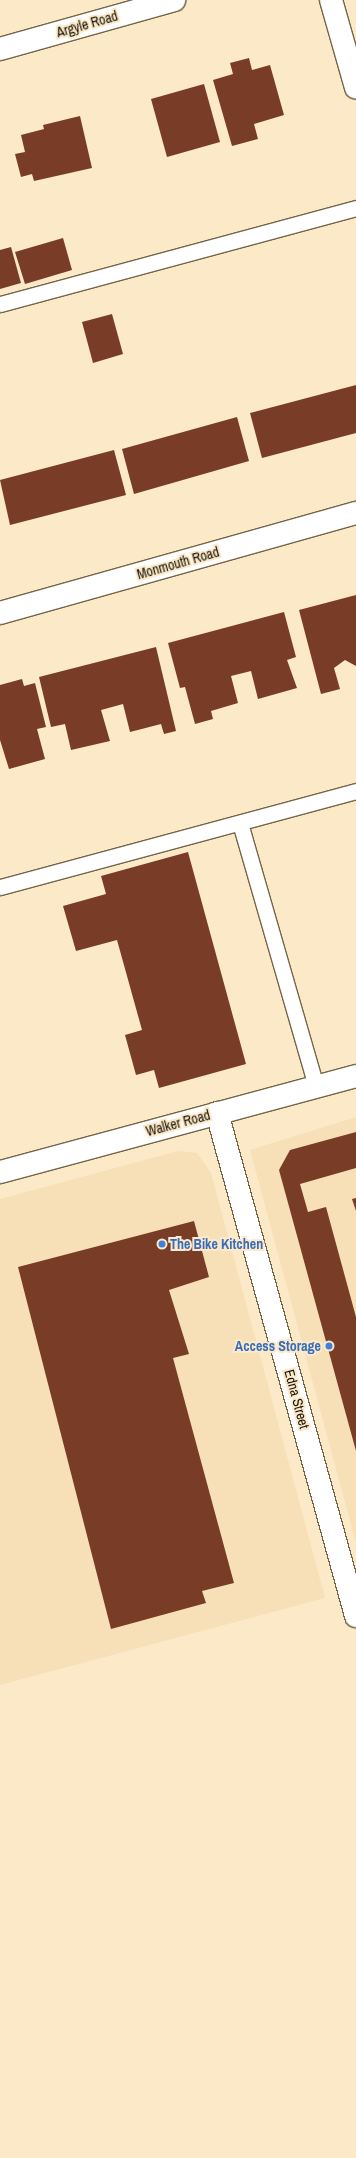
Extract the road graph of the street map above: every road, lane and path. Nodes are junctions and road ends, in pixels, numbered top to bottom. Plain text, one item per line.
1 (174, 0) edge
2 (331, 0) edge
3 (0, 49) edge
4 (356, 88) edge
5 (356, 208) edge
6 (0, 304) edge
7 (356, 514) edge
8 (0, 613) edge
9 (356, 791) edge
10 (240, 823) junction
11 (0, 887) edge
12 (356, 1076) edge
13 (316, 1086) junction
14 (217, 1112) junction
15 (0, 1172) edge
16 (356, 1616) edge

1 - 3 street, Argyle Road
2 - 4 street
5 - 6 lane
7 - 8 street, Monmouth Road
9 - 10 lane
10 - 11 lane
10 - 13 lane
12 - 13 street, Walker Road
13 - 14 street, Walker Road
14 - 15 street, Walker Road
14 - 16 street, Edna Street

